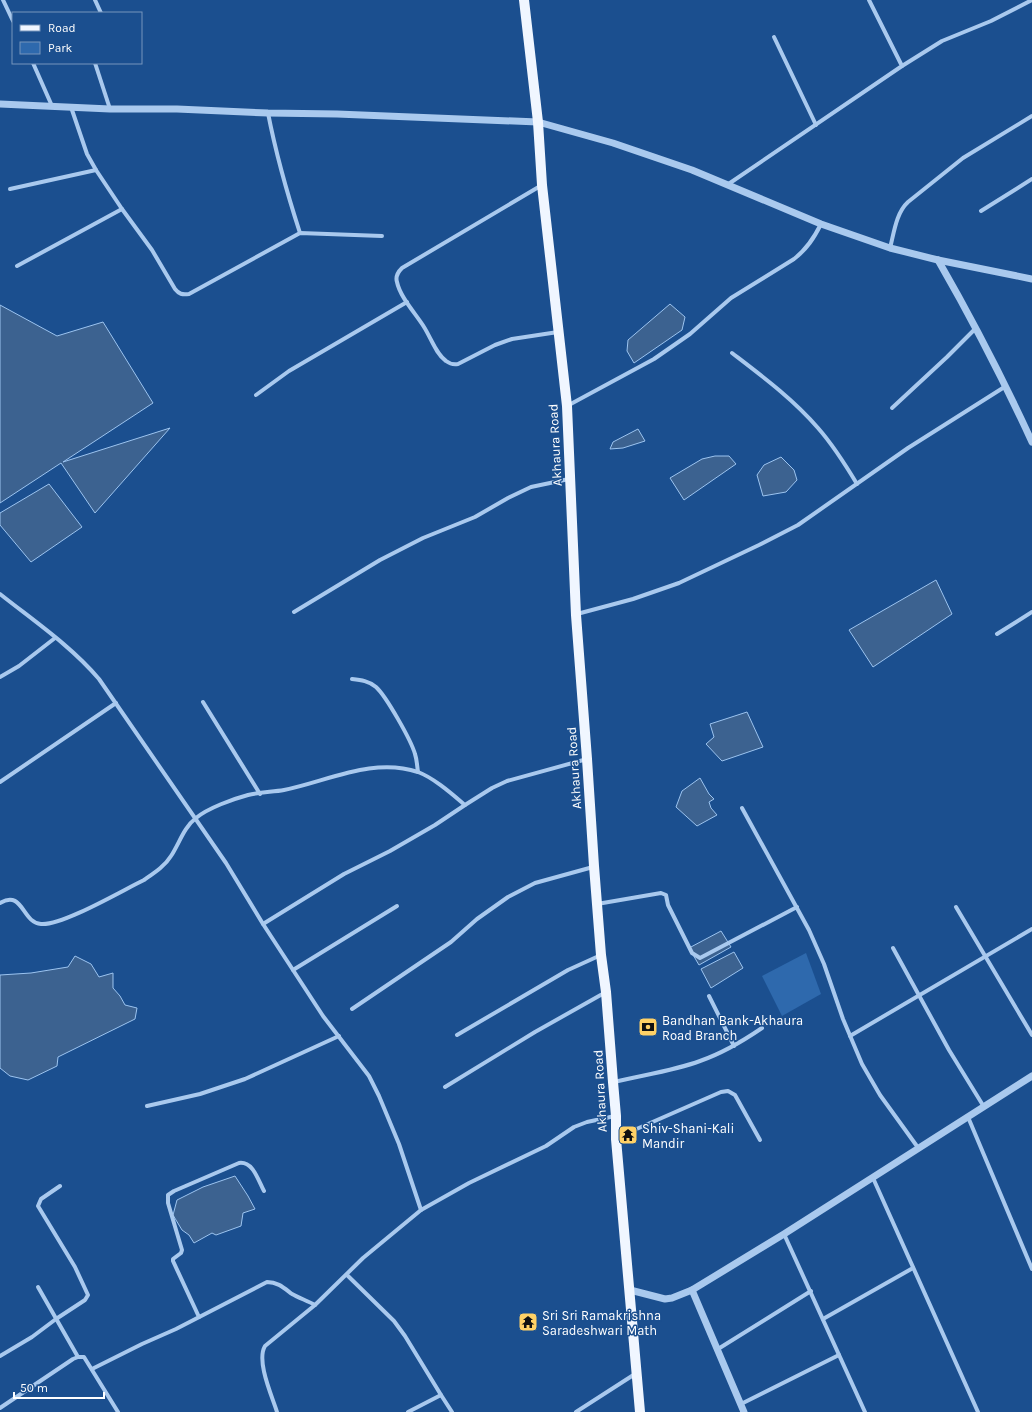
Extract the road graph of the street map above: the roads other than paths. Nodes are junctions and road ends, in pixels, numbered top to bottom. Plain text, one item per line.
1 (3, 0) edge
2 (96, 0) edge
3 (524, 0) edge
4 (869, 0) edge
5 (1032, 0) edge
6 (101, 12) edge
7 (12, 19) edge
8 (774, 37) dead end
9 (33, 64) edge
10 (95, 64) edge
11 (902, 66) junction
12 (0, 104) edge
13 (52, 106) junction
14 (71, 107) junction
15 (110, 109) junction
16 (268, 113) junction
17 (1032, 116) edge
18 (538, 122) junction
19 (816, 125) junction
20 (96, 170) junction
21 (1032, 179) edge
22 (542, 185) junction
23 (726, 185) junction
24 (10, 189) dead end
25 (122, 209) junction
26 (981, 212) dead end
27 (821, 224) junction
28 (300, 233) junction
29 (382, 236) dead end
30 (890, 248) junction
31 (938, 260) junction
32 (18, 266) dead end
33 (1032, 279) edge
34 (407, 302) junction
35 (976, 328) junction
36 (558, 332) junction
37 (732, 353) dead end
38 (1006, 386) junction
39 (256, 395) dead end
40 (567, 406) junction
41 (892, 408) dead end
42 (1032, 441) edge
43 (569, 479) junction
44 (857, 484) junction
45 (0, 594) edge
46 (294, 612) dead end
47 (1032, 612) edge
48 (576, 615) junction
49 (997, 634) dead end
50 (55, 638) junction
51 (0, 677) edge
52 (352, 678) dead end
53 (203, 702) dead end
54 (116, 703) junction
55 (587, 759) junction
56 (418, 772) junction
57 (0, 782) edge
58 (260, 794) junction
59 (465, 805) junction
60 (742, 808) dead end
61 (196, 818) junction
62 (594, 866) junction
63 (0, 903) edge
64 (597, 904) junction
65 (397, 906) dead end
66 (797, 907) junction
67 (956, 907) dead end
68 (263, 924) junction
69 (1032, 928) edge
70 (893, 948) dead end
71 (602, 955) junction
72 (985, 956) junction
73 (293, 970) junction
74 (606, 992) junction
75 (709, 996) dead end
76 (919, 996) junction
77 (352, 1009) dead end
78 (762, 1028) dead end
79 (457, 1035) dead end
80 (1032, 1035) edge
81 (339, 1036) junction
82 (850, 1036) junction
83 (734, 1046) junction
84 (1032, 1076) edge
85 (613, 1082) junction
86 (445, 1087) dead end
87 (147, 1106) dead end
88 (984, 1107) junction
89 (616, 1116) junction
90 (968, 1117) junction
91 (616, 1139) junction
92 (760, 1140) dead end
93 (919, 1149) junction
94 (873, 1178) junction
95 (60, 1186) dead end
96 (264, 1191) dead end
97 (422, 1210) junction
98 (784, 1234) junction
99 (913, 1268) junction
100 (1032, 1269) edge
101 (347, 1275) junction
102 (38, 1287) dead end
103 (630, 1290) junction
104 (692, 1290) junction
105 (811, 1291) junction
106 (313, 1304) junction
107 (199, 1317) junction
108 (56, 1319) junction
109 (823, 1319) junction
110 (718, 1349) junction
111 (839, 1355) junction
112 (0, 1356) edge
113 (78, 1357) junction
114 (92, 1369) junction
115 (637, 1372) junction
116 (441, 1395) junction
117 (741, 1404) junction
118 (0, 1408) edge
119 (864, 1411) edge
120 (118, 1412) edge
121 (277, 1412) edge
122 (408, 1412) edge
123 (452, 1412) edge
124 (576, 1412) edge
125 (640, 1412) edge
126 (744, 1412) edge
127 (978, 1412) edge

1 - 7 street
2 - 6 street
3 - 18 main road, Akhaura Road
4 - 11 street
5 - 11 street
8 - 19 street
9 - 13 street
10 - 15 street
11 - 19 street
12 - 13 street
13 - 14 street
14 - 15 street
14 - 20 street
15 - 16 street
16 - 18 street
16 - 28 street
17 - 30 street
18 - 22 main road, Akhaura Road
18 - 23 street
19 - 23 street
20 - 24 street
20 - 25 street
21 - 26 street
22 - 34 street
22 - 36 main road, Akhaura Road
23 - 27 street
25 - 28 street
25 - 32 street
27 - 30 street
27 - 40 street
28 - 29 street
30 - 31 street
31 - 33 street
31 - 35 street
34 - 36 street
34 - 39 street
35 - 38 street
35 - 41 street
36 - 40 main road, Akhaura Road
37 - 44 street
38 - 42 street
38 - 44 street
40 - 43 main road, Akhaura Road
43 - 46 street
43 - 48 main road, Akhaura Road
44 - 48 street
45 - 50 street
47 - 49 street
48 - 55 main road, Akhaura Road
50 - 51 street
50 - 54 street
52 - 56 street
53 - 58 street
54 - 57 street
54 - 61 street
55 - 59 street
55 - 62 main road, Akhaura Road
56 - 58 street
56 - 59 street
58 - 61 street
59 - 68 street
60 - 66 street
61 - 63 street
61 - 68 street
62 - 64 main road, Akhaura Road
62 - 77 street
64 - 66 street
64 - 71 main road, Akhaura Road
65 - 73 street
66 - 82 street
67 - 72 street
68 - 73 street
69 - 72 street
70 - 76 street
71 - 74 main road, Akhaura Road
71 - 79 street
72 - 76 street
72 - 80 street
73 - 81 street
74 - 85 main road, Akhaura Road
74 - 86 street
75 - 83 street
76 - 82 street
76 - 88 street
78 - 83 street
81 - 87 street
81 - 97 street
82 - 93 street
83 - 85 street
84 - 88 street
85 - 89 main road, Akhaura Road
88 - 90 street
89 - 91 main road, Akhaura Road
89 - 97 street
90 - 93 street
90 - 100 street
91 - 92 street
91 - 103 main road, Akhaura Road
93 - 94 street
94 - 98 street
94 - 99 street
95 - 108 street
96 - 107 street
97 - 101 street
98 - 104 street
98 - 105 street
99 - 109 street
99 - 127 street
101 - 106 street
101 - 116 street
102 - 108 street
103 - 104 street
103 - 115 main road, Akhaura Road
104 - 110 street
105 - 109 street
105 - 110 street
106 - 107 street
106 - 121 street
107 - 114 street
108 - 112 street
108 - 113 street
109 - 111 street
110 - 117 street
111 - 117 street
111 - 119 street
113 - 114 street
113 - 118 street
114 - 120 street
115 - 124 street
115 - 125 main road, Akhaura Road
116 - 122 street
116 - 123 street
117 - 126 street

